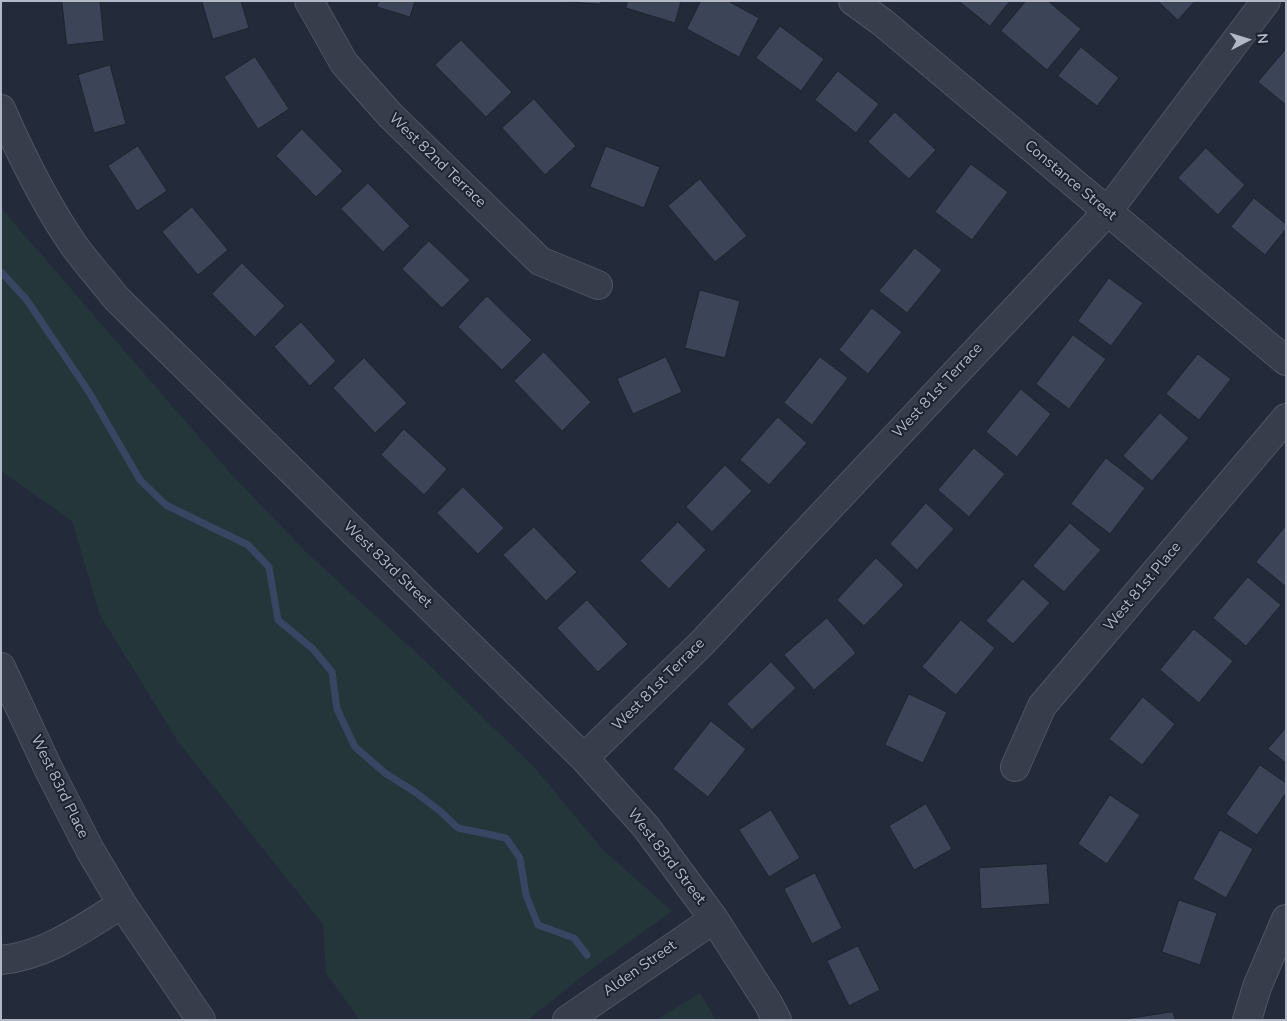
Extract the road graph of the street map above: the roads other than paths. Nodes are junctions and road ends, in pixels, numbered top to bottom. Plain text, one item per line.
1 (309, 1) edge
2 (853, 1) edge
3 (1266, 1) edge
4 (1, 109) edge
5 (1107, 212) junction
6 (598, 285) dead end
7 (1286, 361) edge
8 (1286, 418) edge
9 (1, 667) edge
10 (584, 758) junction
11 (1016, 767) dead end
12 (122, 904) junction
13 (714, 919) junction
14 (1286, 919) edge
15 (1, 960) edge
16 (200, 1020) edge
17 (567, 1020) edge
18 (777, 1020) edge
19 (1246, 1020) edge

1 - 6 street, West 82nd Terrace
2 - 5 street, Constance Street
3 - 5 street, West 81st Terrace
4 - 10 street, West 83rd Street
5 - 7 street, Constance Street
5 - 10 street, West 81st Terrace
8 - 11 street, West 81st Place
9 - 12 street, West 83rd Place
10 - 13 street, West 83rd Street
12 - 15 street
12 - 16 street, West 83rd Place
13 - 17 street, Alden Street
13 - 18 street, West 83rd Street
14 - 19 street

